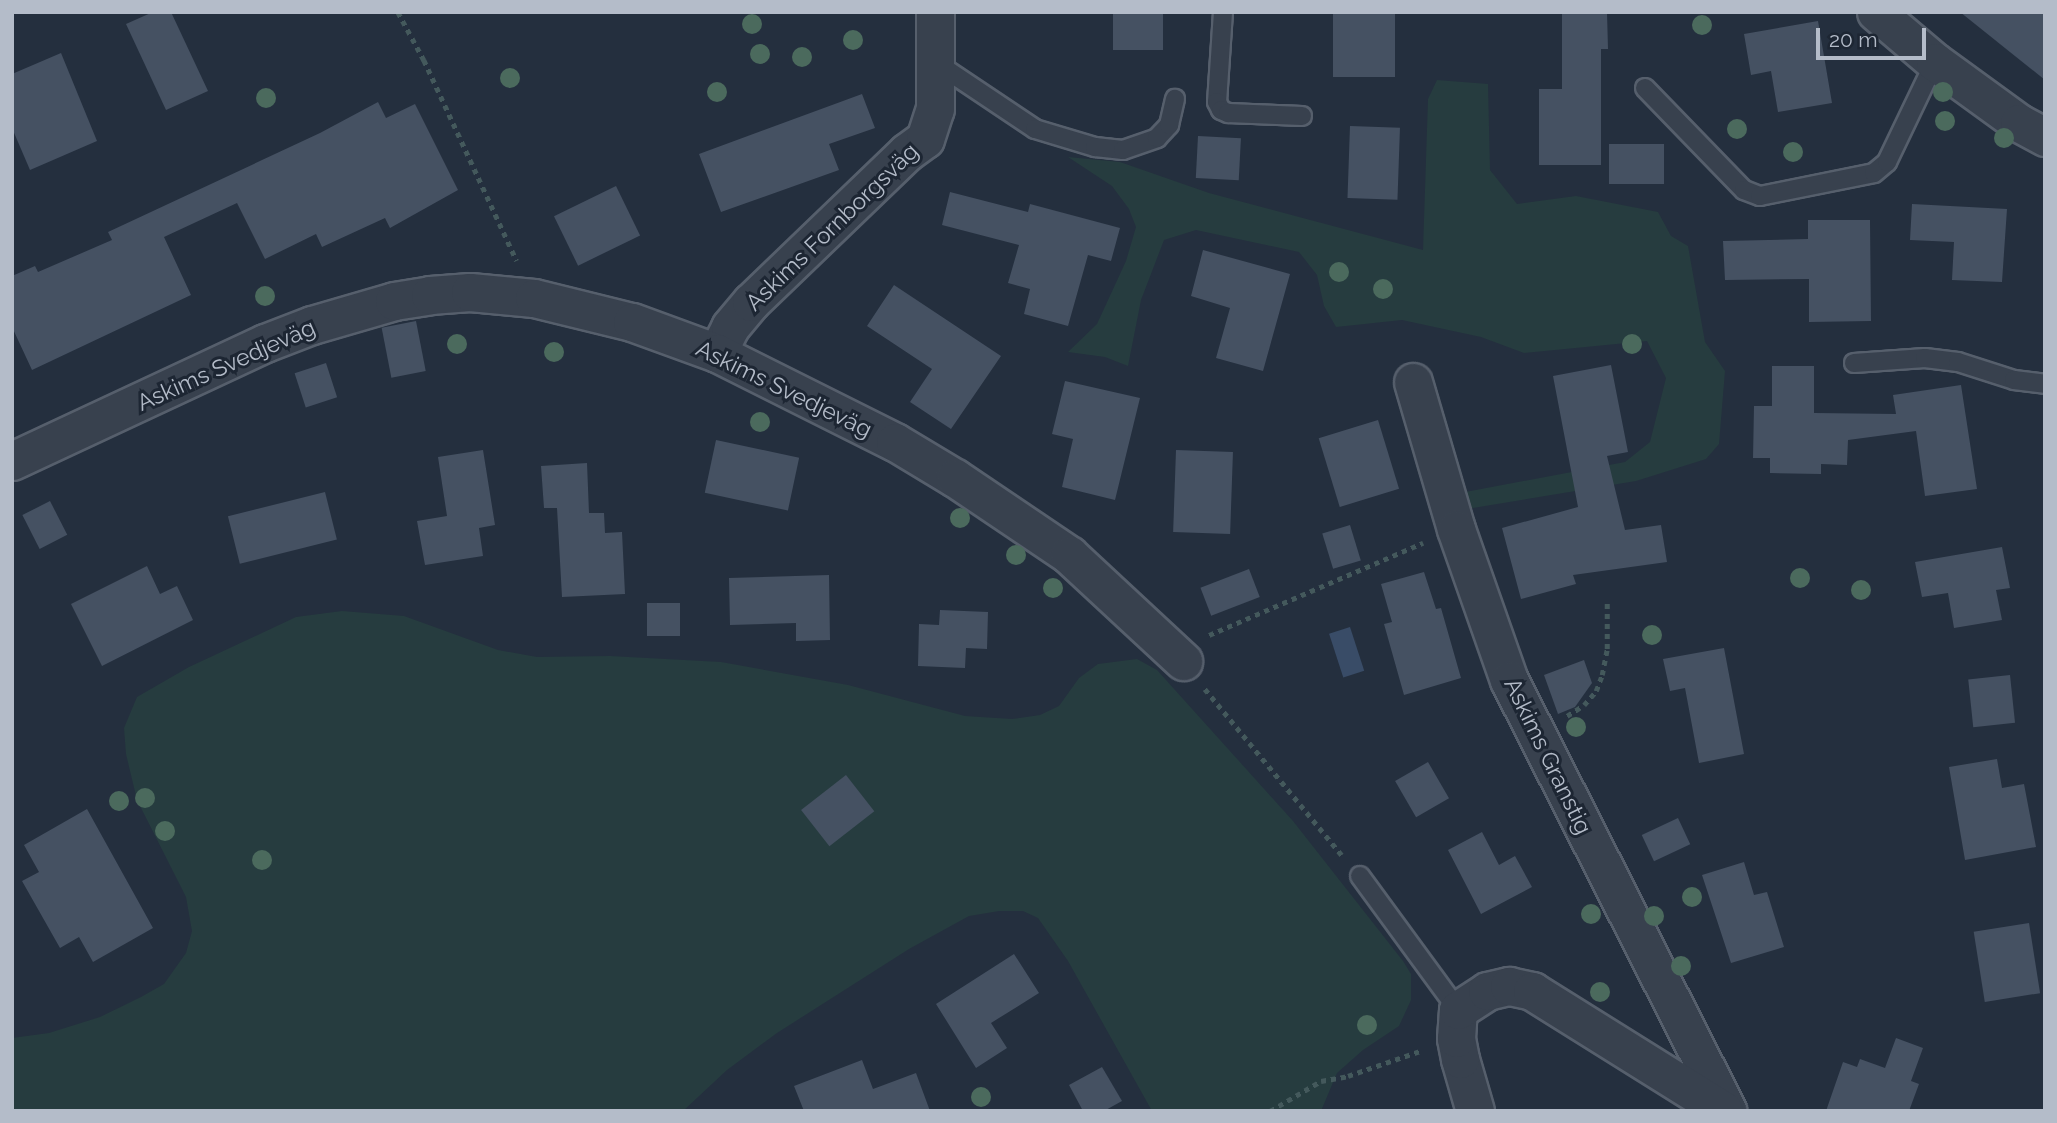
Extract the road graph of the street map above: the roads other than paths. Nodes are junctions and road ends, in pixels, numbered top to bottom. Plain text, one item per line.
1 (935, 12) edge
2 (1223, 12) edge
3 (1876, 12) edge
4 (934, 62) junction
5 (1935, 62) junction
6 (1645, 88) dead end
7 (1175, 99) dead end
8 (1302, 116) dead end
9 (2045, 137) edge
10 (717, 353) junction
11 (1854, 363) dead end
12 (1413, 382) dead end
13 (2045, 384) edge
14 (12, 461) edge
15 (1177, 656) road end
16 (1360, 876) road end
17 (1457, 1024) junction
18 (1475, 1111) edge
19 (1726, 1111) edge

1 - 4 street, Askims Fornborgsväg
2 - 8 lane
3 - 5 street
4 - 7 lane
4 - 10 street, Askims Fornborgsväg
5 - 6 lane
5 - 9 street
10 - 14 street, Askims Svedjeväg
10 - 15 street, Askims Svedjeväg
11 - 13 lane
12 - 19 street, Askims Granstig
16 - 17 lane
17 - 18 street
17 - 19 street

